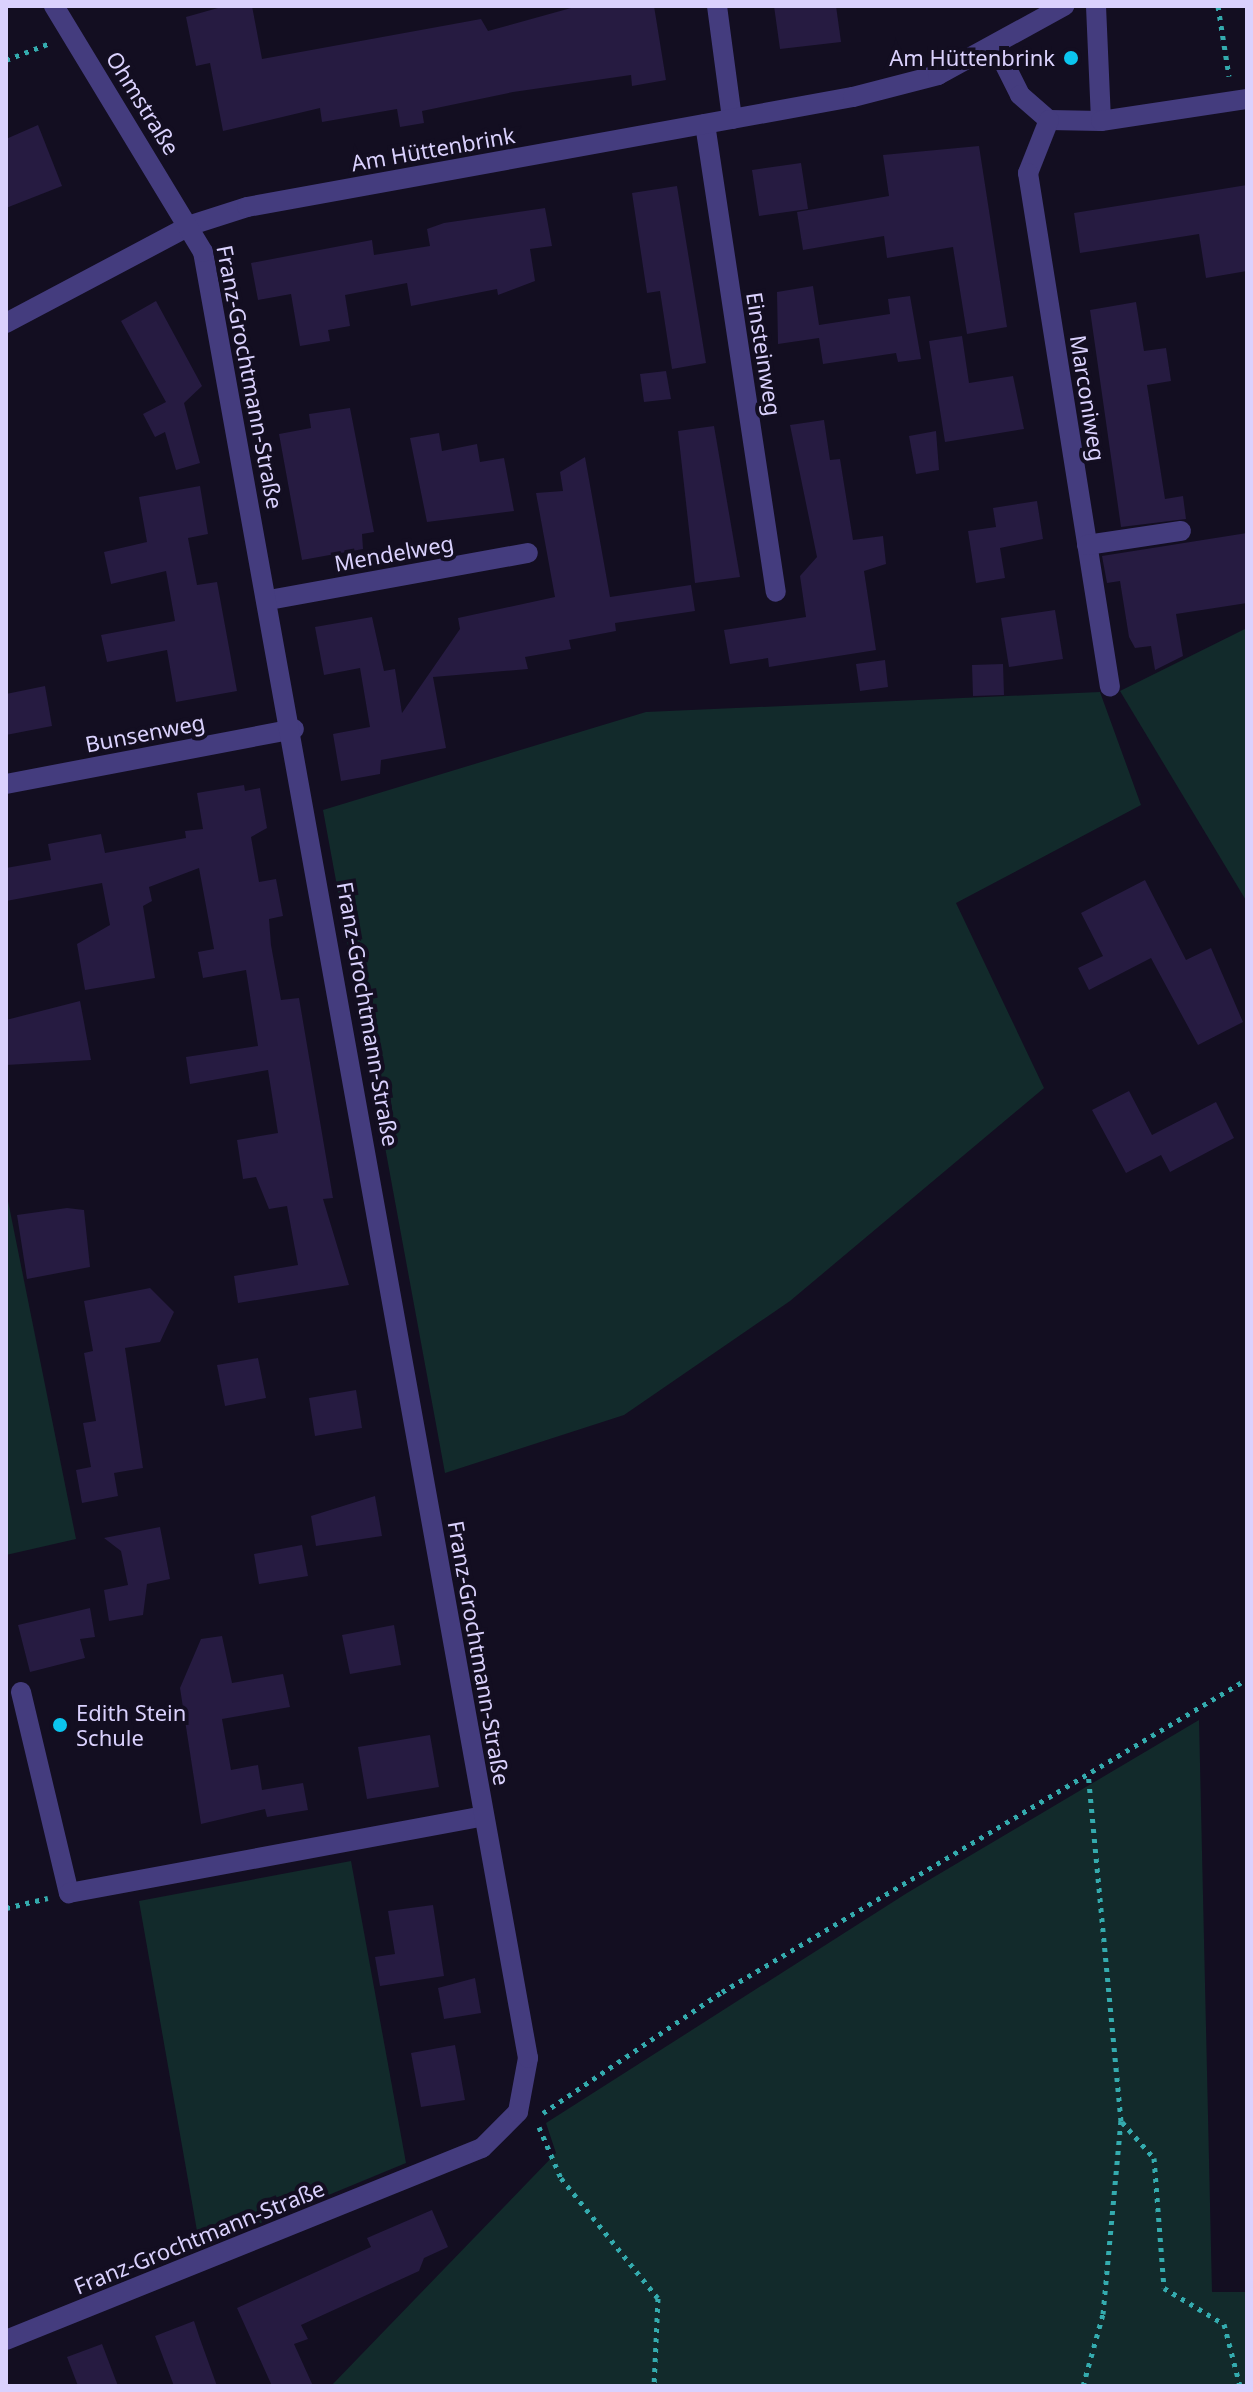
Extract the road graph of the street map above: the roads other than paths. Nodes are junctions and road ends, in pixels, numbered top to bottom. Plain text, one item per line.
1 (54, 6) edge
2 (717, 6) edge
3 (1064, 6) edge
4 (1096, 6) edge
5 (997, 49) junction
6 (1240, 100) edge
7 (732, 119) junction
8 (1049, 120) junction
9 (1101, 121) junction
10 (705, 124) junction
11 (191, 225) junction
12 (6, 323) edge
13 (1181, 531) dead end
14 (1087, 545) junction
15 (528, 553) dead end
16 (776, 592) dead end
17 (269, 600) junction
18 (1110, 687) dead end
19 (294, 729) junction
20 (6, 784) edge
21 (21, 1692) dead end
22 (484, 1816) junction
23 (6, 2340) edge

1 - 11 street, Ohmstraße
2 - 7 street
3 - 5 street, Am Hüttenbrink
4 - 9 street
5 - 7 street, Am Hüttenbrink
5 - 8 street
6 - 9 street
7 - 10 street, Am Hüttenbrink
8 - 9 street
8 - 14 street, Marconiweg
10 - 11 street, Am Hüttenbrink
10 - 16 street, Einsteinweg
11 - 12 street, Am Hüttenbrink
11 - 17 street, Franz-Grochtmann-Straße
13 - 14 street
14 - 18 street, Marconiweg
15 - 17 street, Mendelweg
17 - 19 street, Franz-Grochtmann-Straße
19 - 20 street, Bunsenweg
19 - 22 street, Franz-Grochtmann-Straße
21 - 22 street, Franz-Grochtmann-Straße
22 - 23 street, Franz-Grochtmann-Straße

